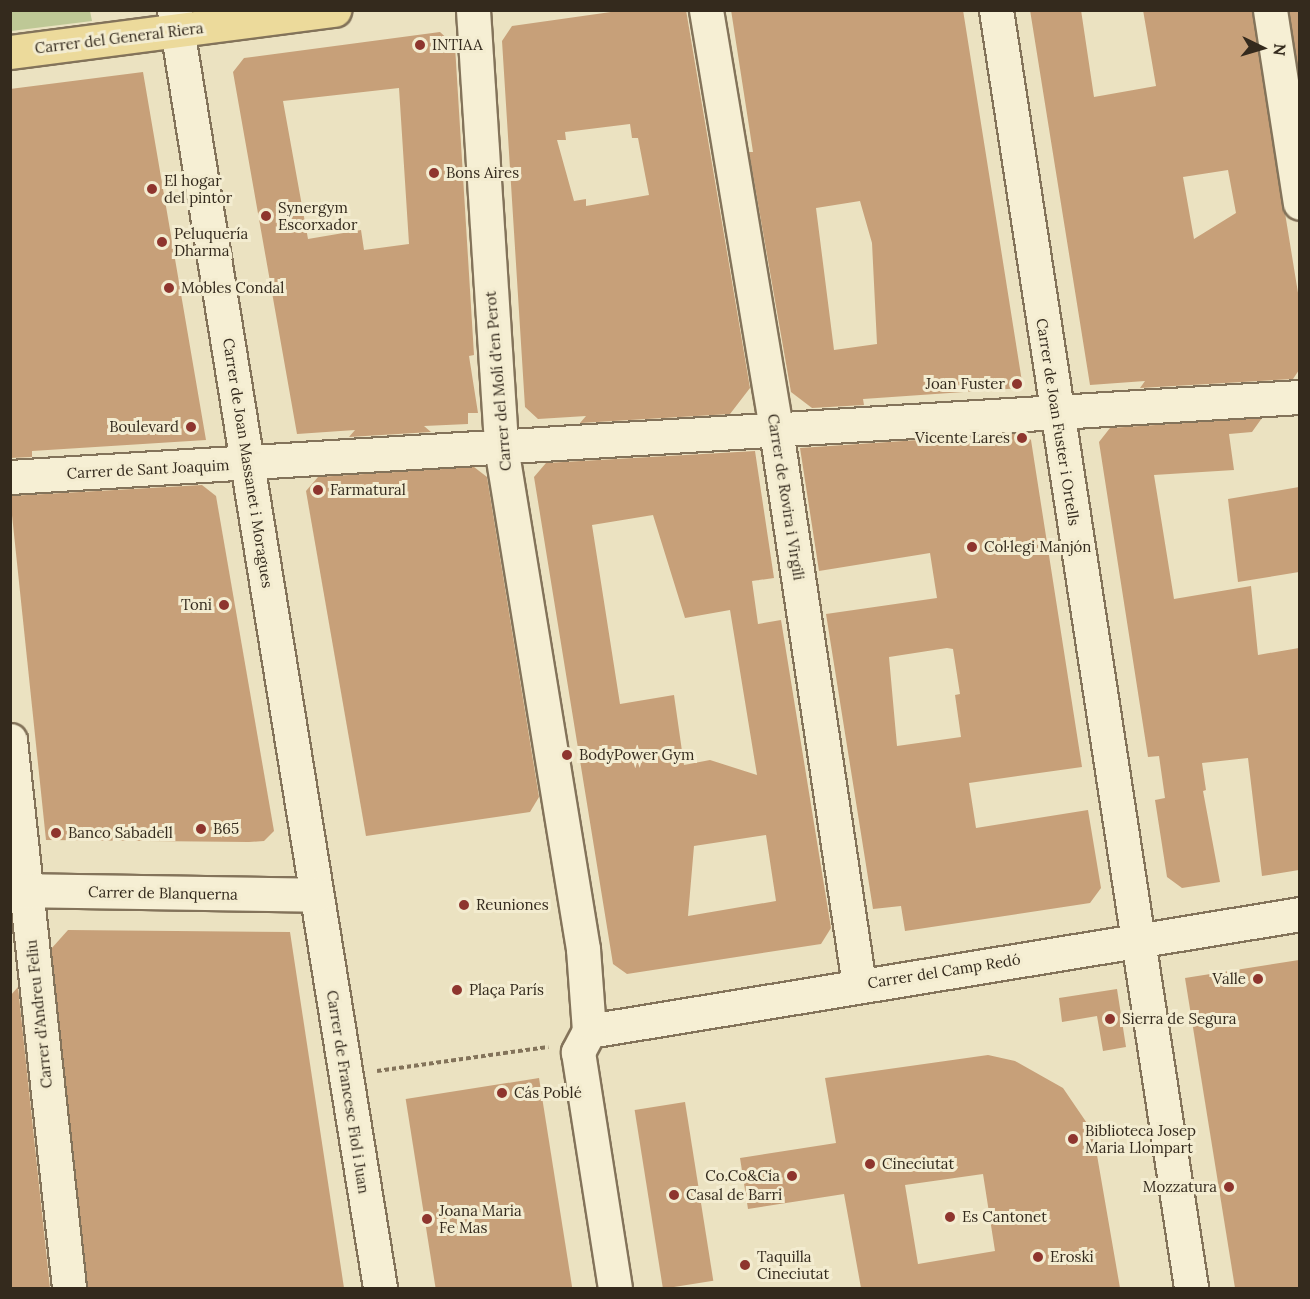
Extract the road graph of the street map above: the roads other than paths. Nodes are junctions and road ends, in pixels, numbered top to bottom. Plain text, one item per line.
1 (334, 10) edge
2 (473, 10) edge
3 (706, 10) edge
4 (996, 10) edge
5 (1270, 10) edge
6 (177, 20) edge
7 (10, 51) edge
8 (1299, 203) edge
9 (1299, 397) edge
10 (1057, 412) junction
11 (776, 430) junction
12 (501, 447) junction
13 (247, 463) junction
14 (10, 477) edge
15 (10, 740) edge
16 (18, 890) edge
17 (316, 895) junction
18 (1299, 914) edge
19 (1136, 940) junction
20 (859, 985) junction
21 (589, 1031) junction
22 (69, 1288) edge
23 (380, 1288) edge
24 (615, 1288) edge
25 (1191, 1288) edge

1 - 6 main road, Carrer del General Riera
2 - 12 street, Carrer del Molí d'en Perot
3 - 11 street, Carrer de Rovira i Virgili
4 - 10 street, Carrer de Joan Fuster i Ortells
5 - 8 street
6 - 7 main road, Carrer del General Riera
6 - 13 street, Carrer de Joan Massanet i Moragues
9 - 10 street, Carrer de Sant Joaquim
10 - 11 street, Carrer de Sant Joaquim
10 - 19 street, Carrer de Joan Fuster i Ortells
11 - 12 street, Carrer de Sant Joaquim
11 - 20 street, Carrer de Rovira i Virgili
12 - 13 street, Carrer de Sant Joaquim
12 - 21 street, Carrer del Molí d'en Perot
13 - 14 street, Carrer de Sant Joaquim
13 - 17 street, Carrer de Joan Massanet i Moragues
15 - 16 street, Carrer d'Andreu Feliu
16 - 17 street, Carrer de Blanquerna
16 - 22 street, Carrer d'Andreu Feliu
17 - 23 street, Carrer de Francesc Fiol i Juan
18 - 19 street, Carrer del Camp Redó
19 - 20 street, Carrer del Camp Redó
19 - 25 street, Carrer de Joan Fuster i Ortells
20 - 21 street, Carrer del Camp Redó
21 - 24 street

